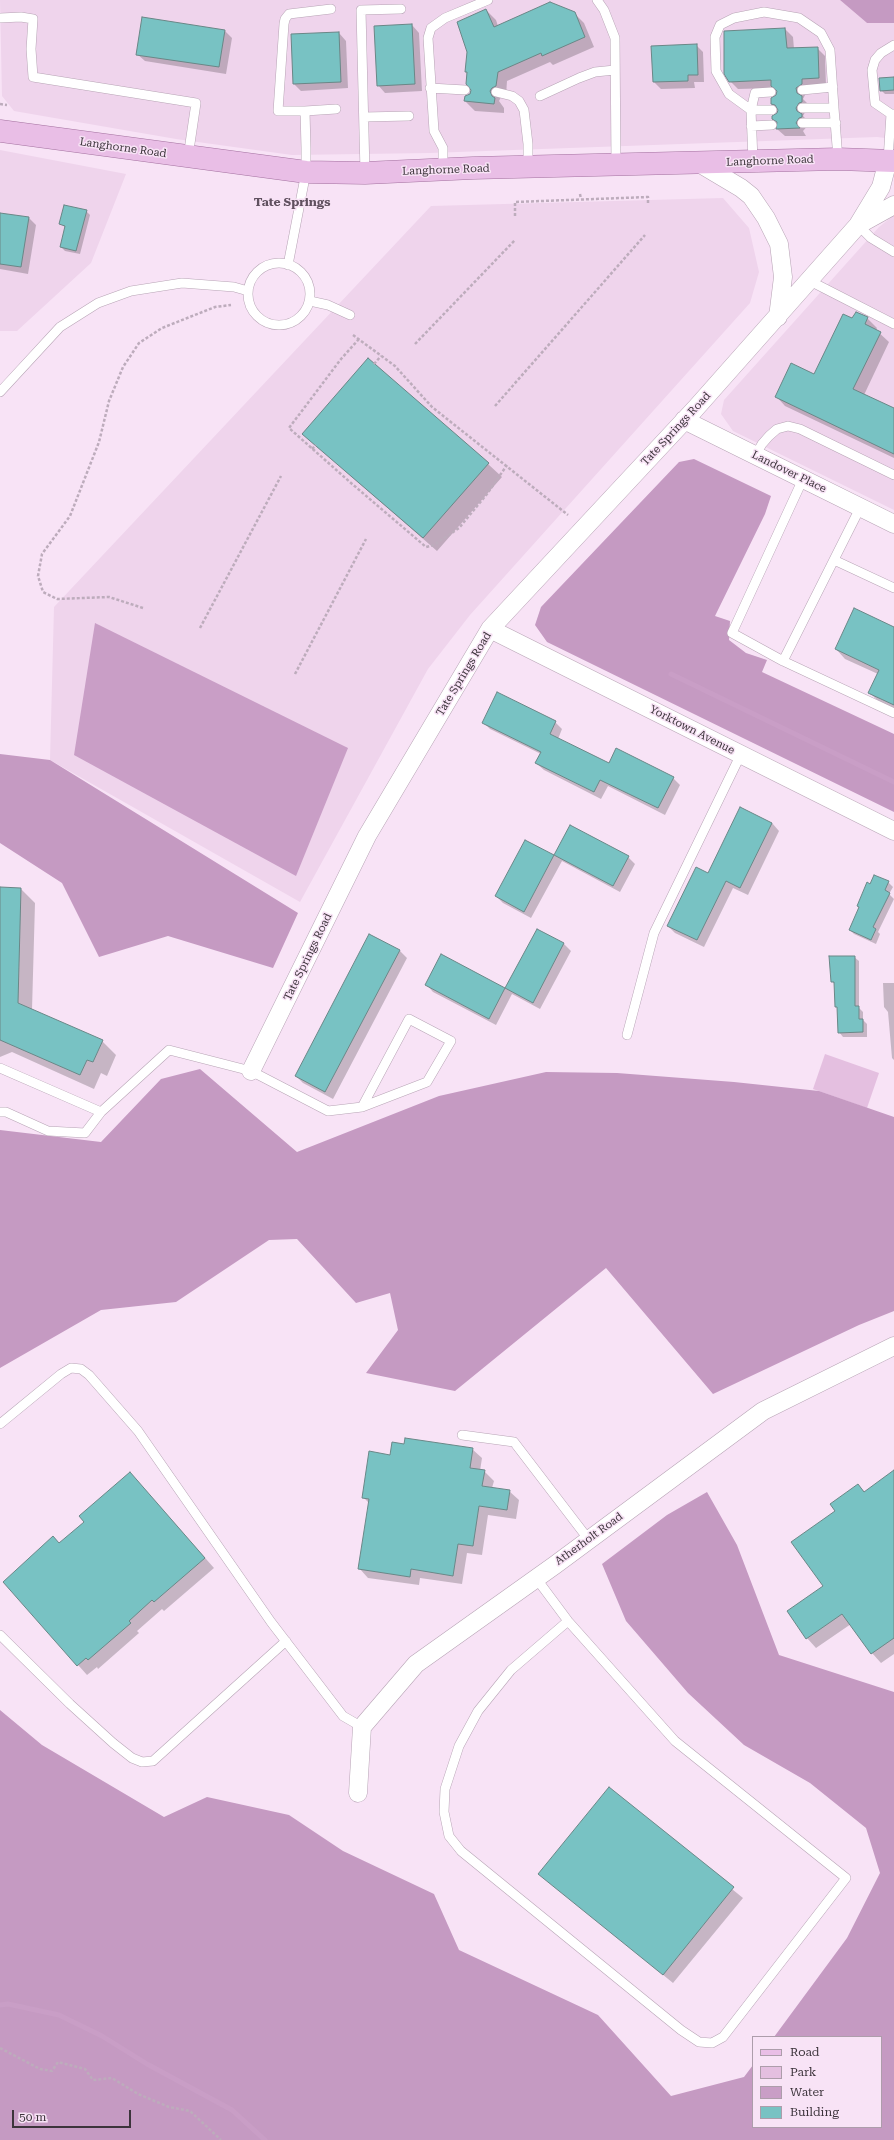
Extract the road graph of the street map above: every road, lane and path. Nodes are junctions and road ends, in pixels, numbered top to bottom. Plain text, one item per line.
1 (488, 0) edge
2 (597, 0) edge
3 (331, 9) dead end
4 (401, 9) dead end
5 (0, 18) edge
6 (894, 45) edge
7 (616, 70) junction
8 (833, 87) junction
9 (430, 88) junction
10 (465, 90) dead end
11 (802, 90) dead end
12 (496, 92) dead end
13 (771, 92) dead end
14 (540, 96) dead end
15 (0, 104) edge
16 (7, 105) dead end
17 (802, 108) dead end
18 (834, 108) junction
19 (336, 109) dead end
20 (751, 110) junction
21 (772, 110) dead end
22 (306, 111) junction
23 (893, 114) edge
24 (364, 116) junction
25 (409, 116) dead end
26 (802, 123) dead end
27 (836, 123) junction
28 (772, 125) dead end
29 (751, 126) junction
30 (0, 131) edge
31 (188, 157) junction
32 (838, 159) junction
33 (753, 161) junction
34 (891, 161) edge
35 (699, 163) junction
36 (616, 165) junction
37 (528, 167) junction
38 (443, 170) junction
39 (306, 172) junction
40 (365, 173) junction
41 (580, 194) dead end
42 (581, 199) junction
43 (648, 205) dead end
44 (894, 205) edge
45 (514, 216) dead end
46 (858, 225) junction
47 (646, 235) dead end
48 (514, 240) dead end
49 (894, 252) edge
50 (288, 264) junction
51 (810, 281) junction
52 (248, 291) junction
53 (310, 300) junction
54 (231, 305) dead end
55 (350, 315) dead end
56 (778, 317) junction
57 (894, 324) edge
58 (353, 335) dead end
59 (359, 339) junction
60 (415, 344) dead end
61 (382, 356) junction
62 (374, 364) dead end
63 (0, 392) edge
64 (495, 406) dead end
65 (684, 420) junction
66 (316, 445) dead end
67 (312, 449) junction
68 (755, 456) junction
69 (507, 465) junction
70 (894, 475) edge
71 (281, 476) dead end
72 (803, 479) junction
73 (387, 508) dead end
74 (860, 508) junction
75 (384, 510) junction
76 (568, 515) dead end
77 (894, 524) edge
78 (366, 539) dead end
79 (834, 560) junction
80 (894, 588) edge
81 (143, 608) dead end
82 (200, 628) dead end
83 (490, 629) junction
84 (783, 661) junction
85 (295, 674) dead end
86 (894, 713) edge
87 (741, 754) junction
88 (894, 831) edge
89 (627, 1035) dead end
90 (0, 1068) edge
91 (251, 1071) junction
92 (362, 1107) junction
93 (0, 1112) edge
94 (101, 1112) junction
95 (894, 1346) edge
96 (0, 1424) edge
97 (462, 1435) dead end
98 (589, 1540) junction
99 (536, 1578) junction
100 (568, 1621) junction
101 (0, 1635) edge
102 (286, 1641) junction
103 (362, 1727) junction
104 (358, 1793) dead end
105 (0, 2048) edge
106 (222, 2140) edge

1 - 9 lane
2 - 7 lane
3 - 22 lane
4 - 24 lane
5 - 31 lane
6 - 23 lane
7 - 14 lane
7 - 36 lane
8 - 11 lane
8 - 18 lane
8 - 20 lane
9 - 10 lane
9 - 38 lane
12 - 37 lane
13 - 20 lane
15 - 16 path
17 - 18 lane
18 - 27 lane
19 - 22 lane
20 - 21 lane
20 - 29 lane
22 - 39 lane
23 - 34 lane
24 - 25 lane
24 - 40 lane
26 - 27 lane
27 - 32 lane
28 - 29 lane
29 - 33 lane
30 - 31 main road, Langhorne Road
31 - 39 main road, Langhorne Road
32 - 33 main road, Langhorne Road
32 - 34 main road, Langhorne Road
33 - 35 main road, Langhorne Road
34 - 46 street, Tate Springs Road
35 - 36 main road, Langhorne Road
35 - 56 street
36 - 37 main road, Langhorne Road
37 - 38 main road, Langhorne Road
38 - 40 main road, Langhorne Road
39 - 40 main road, Langhorne Road
39 - 50 lane
41 - 42 path
42 - 43 path
42 - 45 path
44 - 46 street, Tate Springs Road
46 - 49 lane
46 - 51 street, Tate Springs Road
47 - 64 path
48 - 60 path
50 - 52 lane
50 - 53 lane
51 - 56 street, Tate Springs Road
51 - 57 lane
52 - 53 lane
52 - 63 lane
53 - 55 lane
54 - 81 path
56 - 65 street, Tate Springs Road
58 - 59 path
59 - 61 path
59 - 67 path
61 - 62 path
61 - 69 path
65 - 68 street, Landover Place
65 - 83 street, Tate Springs Road
66 - 67 path
67 - 75 path
68 - 70 lane
68 - 72 street, Landover Place
69 - 75 path
69 - 76 path
71 - 82 path
72 - 74 street, Landover Place
72 - 84 lane
73 - 75 path
74 - 77 street, Landover Place
74 - 79 lane
78 - 85 path
79 - 80 lane
79 - 84 lane
83 - 87 street, Yorktown Avenue
83 - 91 street, Tate Springs Road
84 - 86 lane
87 - 88 street, Yorktown Avenue
87 - 89 lane
90 - 94 lane
91 - 92 lane
91 - 94 lane
92 - 92 lane
93 - 94 lane
95 - 98 street, Atherholt Road
96 - 102 lane
97 - 98 lane
98 - 99 street, Atherholt Road
99 - 100 lane
99 - 103 street, Atherholt Road
100 - 100 lane
101 - 102 lane
102 - 103 lane
103 - 104 street
105 - 106 path

